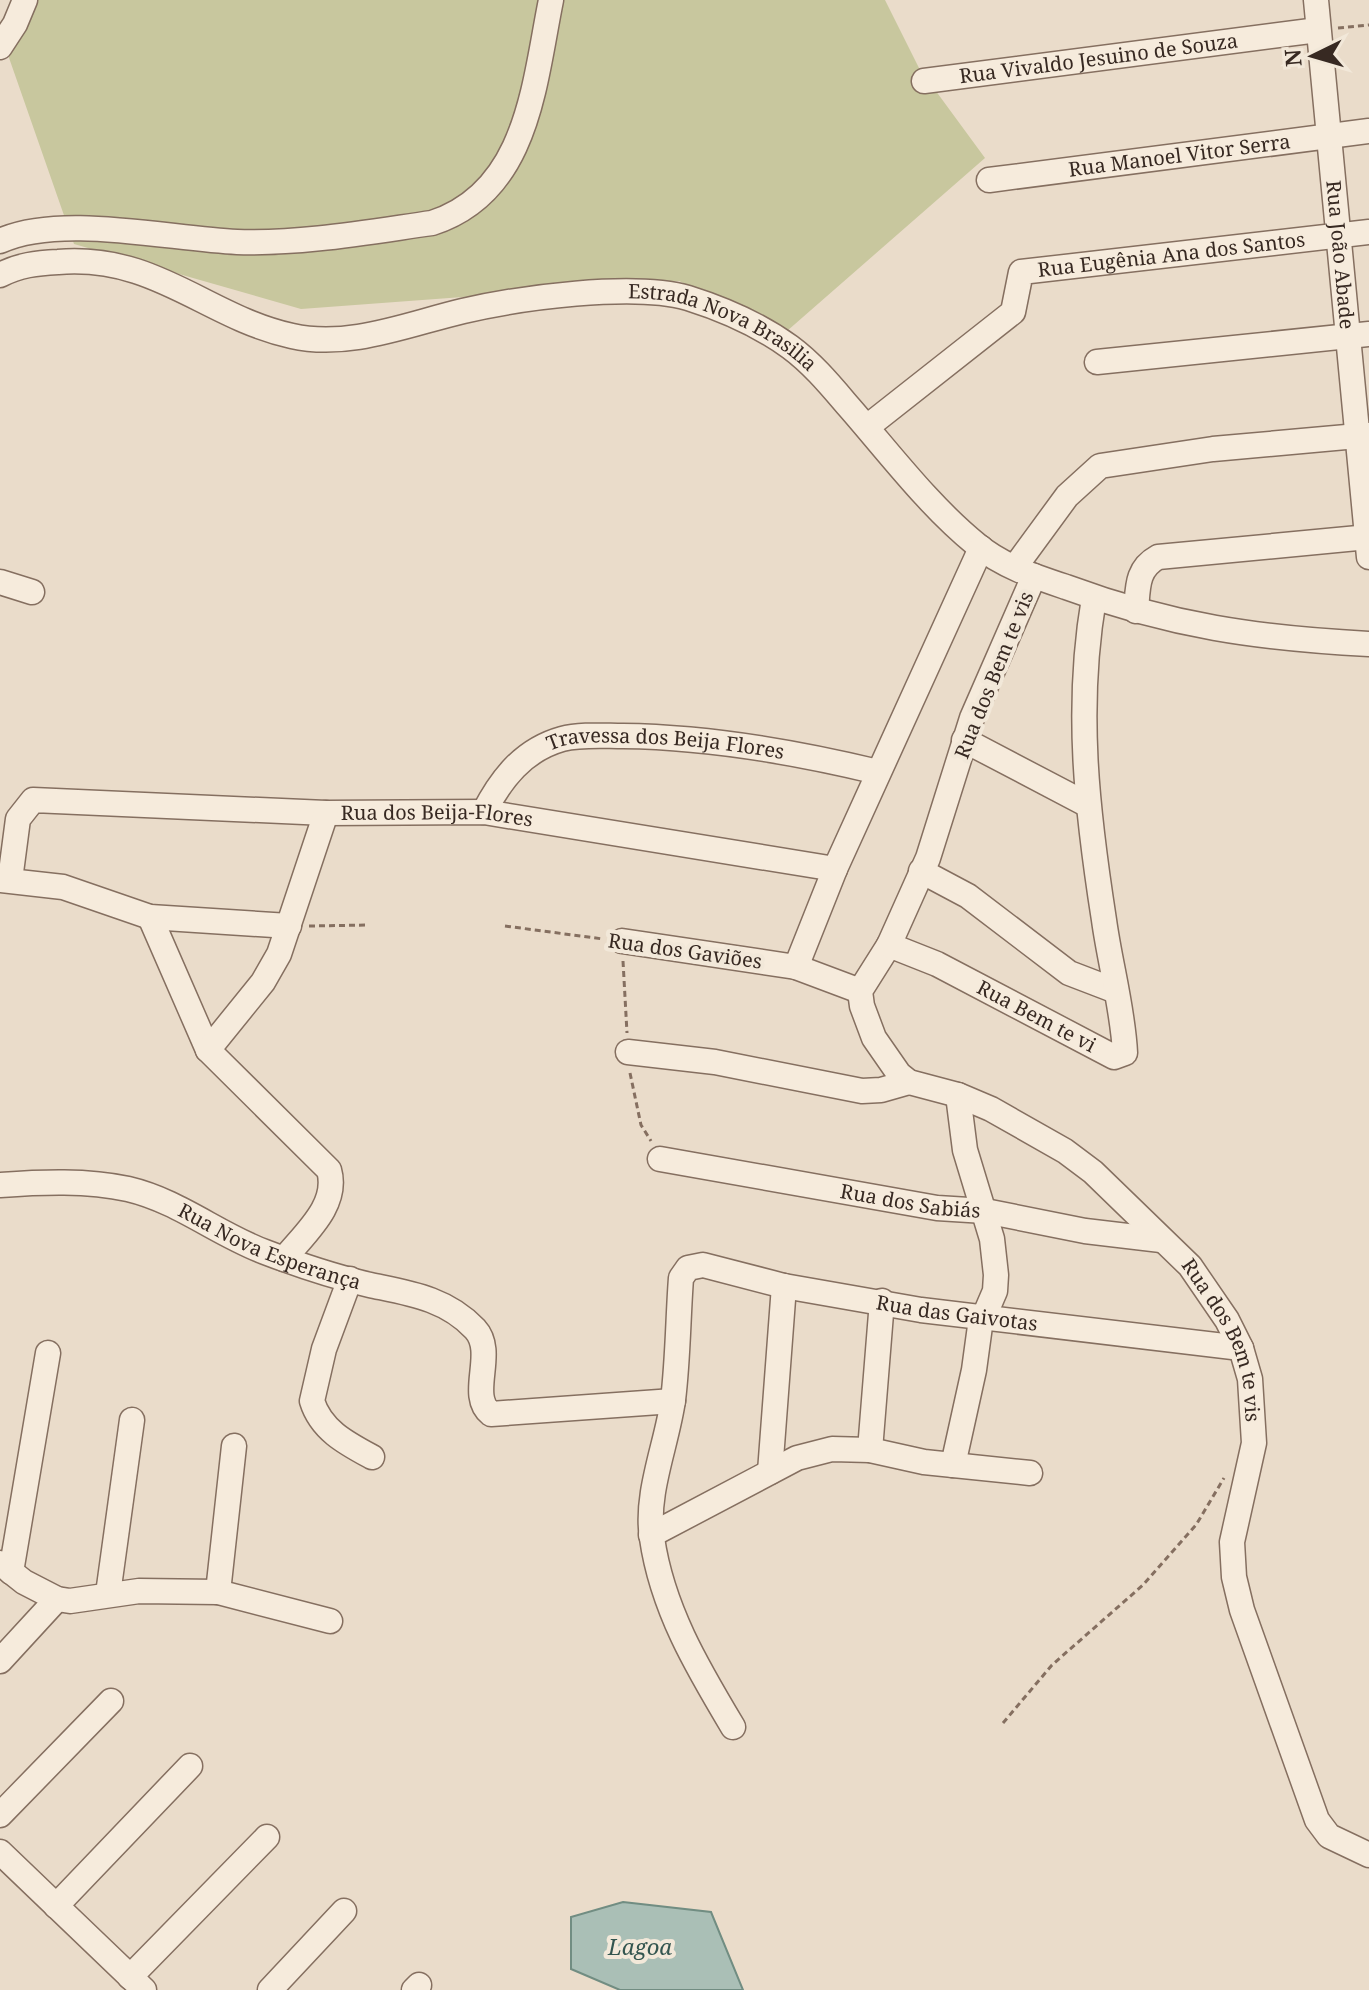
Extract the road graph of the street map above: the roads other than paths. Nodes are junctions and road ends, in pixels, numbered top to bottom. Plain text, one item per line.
1 (25, 0) edge
2 (551, 0) edge
3 (1316, 0) edge
4 (1318, 30) junction
5 (0, 47) edge
6 (924, 81) dead end
7 (1369, 131) edge
8 (1328, 136) junction
9 (989, 180) dead end
10 (1369, 232) edge
11 (1340, 235) junction
12 (0, 241) edge
13 (0, 275) edge
14 (1358, 335) edge
15 (1097, 362) dead end
16 (867, 427) junction
17 (1364, 435) edge
18 (1368, 544) edge
19 (981, 548) junction
20 (1024, 572) junction
21 (0, 582) edge
22 (32, 592) dead end
23 (1094, 598) junction
24 (1136, 611) junction
25 (1369, 644) edge
26 (964, 740) junction
27 (878, 772) junction
28 (1088, 805) junction
29 (484, 812) junction
30 (326, 813) junction
31 (835, 869) junction
32 (921, 871) junction
33 (5, 880) edge
34 (150, 917) junction
35 (289, 926) junction
36 (622, 941) road end
37 (889, 945) junction
38 (796, 967) junction
39 (860, 991) junction
40 (1116, 991) junction
41 (208, 1050) junction
42 (628, 1052) dead end
43 (909, 1082) junction
44 (958, 1095) junction
45 (660, 1159) dead end
46 (0, 1185) edge
47 (985, 1211) junction
48 (1161, 1240) junction
49 (284, 1259) junction
50 (350, 1279) junction
51 (784, 1286) junction
52 (882, 1301) junction
53 (983, 1316) junction
54 (1241, 1348) junction
55 (48, 1353) dead end
56 (673, 1401) junction
57 (132, 1420) dead end
58 (234, 1446) dead end
59 (870, 1450) junction
60 (372, 1457) dead end
61 (953, 1465) junction
62 (770, 1472) junction
63 (1030, 1473) dead end
64 (651, 1535) junction
65 (6, 1568) edge
66 (218, 1592) junction
67 (108, 1594) junction
68 (57, 1599) junction
69 (330, 1621) dead end
70 (0, 1661) edge
71 (111, 1701) dead end
72 (733, 1727) dead end
73 (190, 1766) dead end
74 (0, 1815) edge
75 (267, 1837) dead end
76 (0, 1852) edge
77 (1369, 1855) edge
78 (56, 1906) junction
79 (344, 1911) dead end
80 (140, 1987) edge
81 (270, 1990) edge

1 - 5 street
2 - 12 street
3 - 4 street, Rua João Abade
4 - 6 street, Rua Vivaldo Jesuino de Souza
4 - 8 street, Rua João Abade
7 - 8 street, Rua Manoel Vitor Serra
8 - 9 street, Rua Manoel Vitor Serra
8 - 11 street, Rua João Abade
10 - 11 street, Rua Eugênia Ana dos Santos
11 - 14 street, Rua João Abade
11 - 16 street, Rua Eugênia Ana dos Santos
13 - 16 street, Estrada Nova Brasilia
14 - 15 street
14 - 17 street, Rua João Abade
16 - 19 street, Estrada Nova Brasilia
17 - 18 street, Rua João Abade
17 - 20 street, Rua dos Bem te vis
18 - 24 street
19 - 20 street, Estrada Nova Brasilia
19 - 27 street
20 - 23 street, Estrada Nova Brasilia
20 - 26 street, Rua dos Bem te vis
21 - 22 street
23 - 24 street, Estrada Nova Brasilia
23 - 28 street, Rua Bem te vi
24 - 25 street, Estrada Nova Brasilia
26 - 28 street
26 - 32 street, Rua dos Bem te vis
27 - 29 street, Travessa dos Beija Flores
27 - 31 street
28 - 40 street, Rua Bem te vi
29 - 30 street, Rua dos Beija-Flores
29 - 31 street, Rua dos Beija-Flores
30 - 33 street, Rua dos Beija-Flores
30 - 35 street
31 - 38 street
32 - 37 street, Rua dos Bem te vis
32 - 40 street
33 - 34 street
34 - 35 street
34 - 41 street
35 - 41 street
36 - 38 street, Rua dos Gaviões
37 - 39 street, Rua dos Bem te vis
37 - 40 street, Rua Bem te vi
38 - 39 street, Rua dos Gaviões
39 - 43 street
41 - 49 street
42 - 43 street
43 - 44 street, Rua dos Bem te vis
44 - 47 street
44 - 48 street, Rua dos Bem te vis
45 - 47 street, Rua dos Sabiás
46 - 49 street, Rua Nova Esperança
47 - 48 street, Rua dos Sabiás
47 - 53 street
48 - 54 street, Rua dos Bem te vis
49 - 50 street, Rua Nova Esperança
50 - 56 street, Rua Nova Esperança
50 - 60 street
51 - 52 street, Rua das Gaivotas
51 - 56 street, Rua das Gaivotas
51 - 62 street
52 - 53 street, Rua das Gaivotas
52 - 59 street
53 - 54 street, Rua das Gaivotas
53 - 61 street
54 - 77 street, Rua dos Bem te vis
55 - 65 street
56 - 64 street
57 - 67 street
58 - 66 street
59 - 61 street
59 - 62 street
61 - 63 street
62 - 64 street
64 - 72 street
65 - 68 street
66 - 67 street
66 - 69 street
67 - 68 street
68 - 70 street
71 - 74 street
73 - 78 street
75 - 80 street
76 - 78 street
78 - 80 street
79 - 81 street

